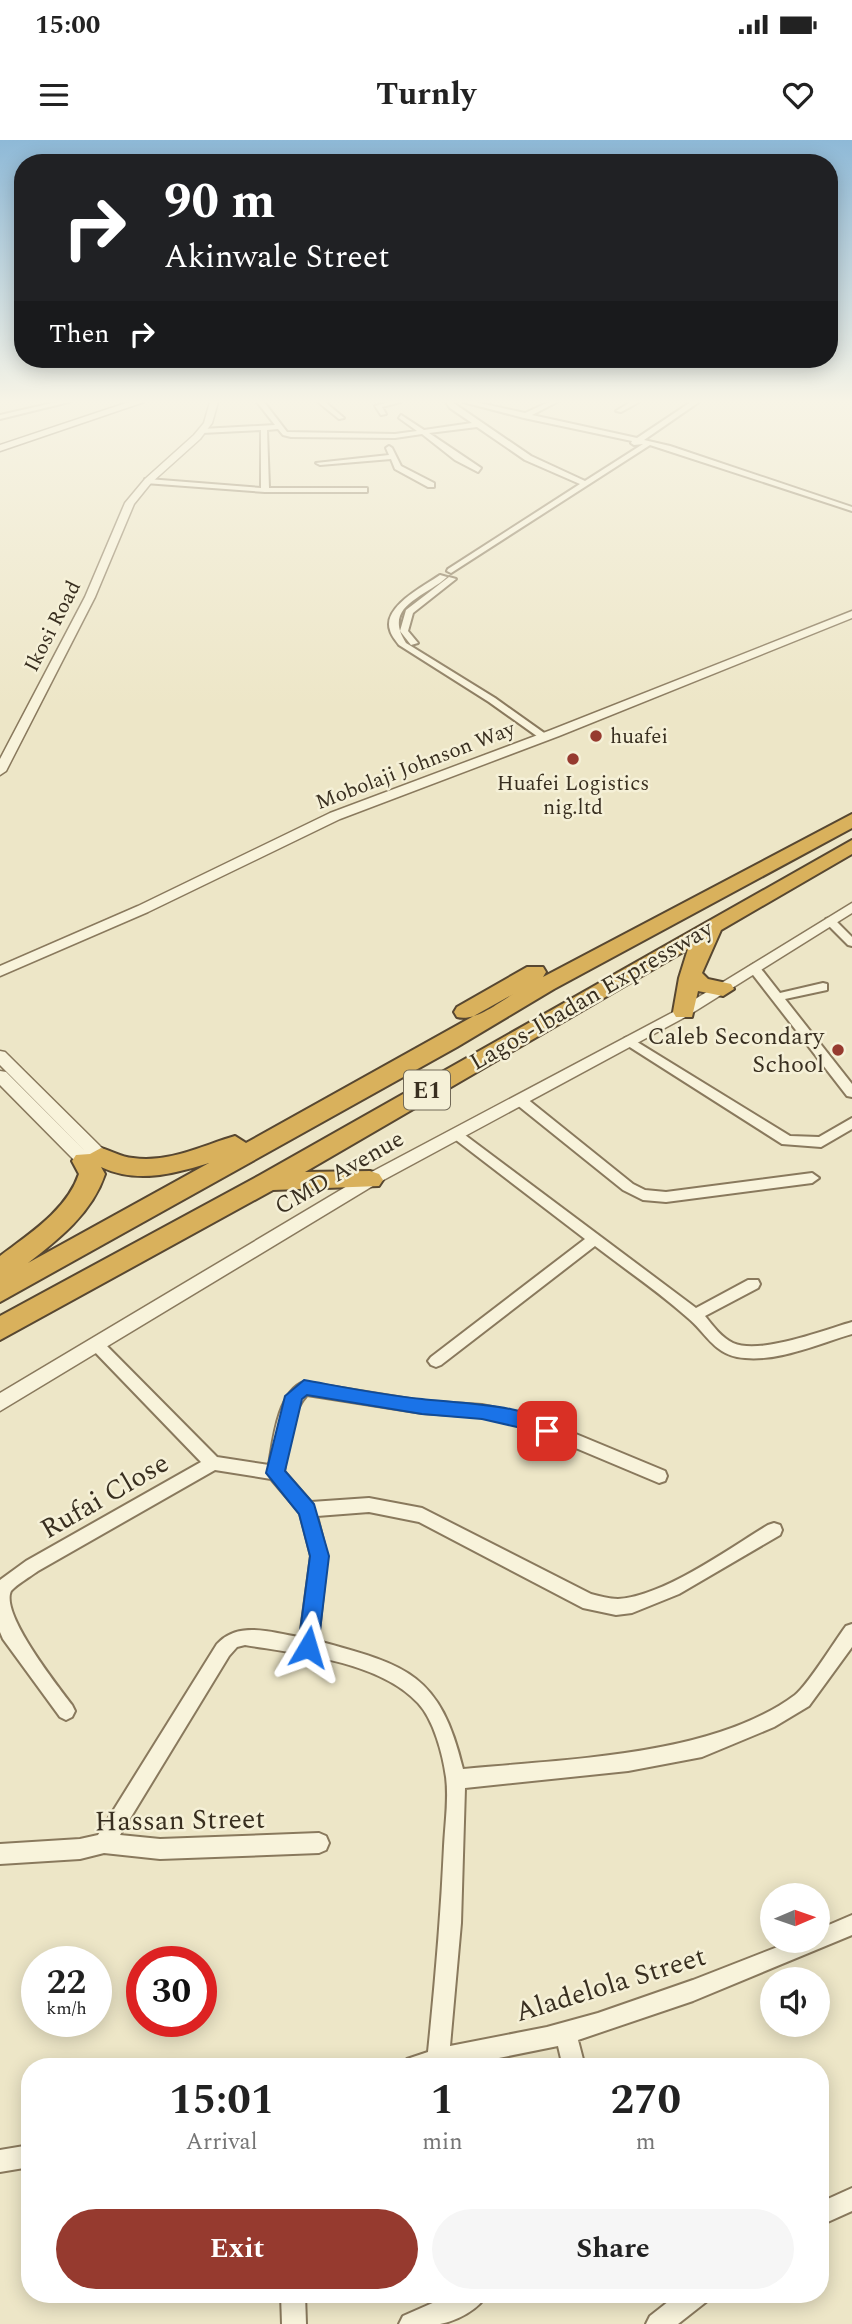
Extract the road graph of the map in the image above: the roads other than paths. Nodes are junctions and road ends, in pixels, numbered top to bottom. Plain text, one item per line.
1 (132, 504) edge
2 (556, 504) edge
3 (852, 607) edge
4 (852, 614) edge
5 (546, 734) junction
6 (0, 771) edge
7 (852, 820) edge
8 (810, 843) junction
9 (846, 850) edge
10 (852, 907) edge
11 (830, 921) junction
12 (716, 922) junction
13 (852, 943) edge
14 (0, 961) edge
15 (754, 968) junction
16 (0, 971) edge
17 (692, 976) junction
18 (823, 987) dead end
19 (723, 989) junction
20 (777, 997) junction
21 (510, 1007) junction
22 (684, 1012) junction
23 (525, 1033) junction
24 (629, 1041) junction
25 (0, 1056) edge
26 (0, 1076) edge
27 (371, 1083) junction
28 (852, 1093) edge
29 (521, 1101) junction
30 (303, 1120) junction
31 (852, 1123) edge
32 (457, 1134) junction
33 (93, 1159) junction
34 (812, 1178) dead end
35 (370, 1180) junction
36 (269, 1181) junction
37 (593, 1239) junction
38 (0, 1269) edge
39 (753, 1284) dead end
40 (0, 1291) edge
41 (695, 1315) junction
42 (852, 1328) edge
43 (0, 1329) edge
44 (96, 1344) junction
45 (436, 1361) dead end
46 (0, 1403) edge
47 (213, 1463) junction
48 (276, 1473) junction
49 (660, 1476) dead end
50 (307, 1510) junction
51 (774, 1530) dead end
52 (852, 1633) edge
53 (308, 1647) junction
54 (66, 1711) dead end
55 (456, 1779) junction
56 (104, 1843) junction
57 (318, 1843) dead end
58 (0, 1854) edge
59 (852, 1926) edge
60 (830, 1935) edge
61 (788, 1953) edge
62 (565, 2033) junction
63 (438, 2058) edge
64 (443, 2058) edge
65 (572, 2058) edge
66 (21, 2158) edge
67 (0, 2161) edge
68 (852, 2199) edge
69 (829, 2210) edge
70 (293, 2303) edge
71 (461, 2303) edge
72 (686, 2303) edge
73 (294, 2324) edge
74 (411, 2324) edge
75 (658, 2324) edge

1 - 6 street, Ikosi Road
2 - 5 street
3 - 5 street, Mobolaji Johnson Way
4 - 5 street, Mobolaji Johnson Way
5 - 14 street, Mobolaji Johnson Way
5 - 16 street, Mobolaji Johnson Way
7 - 8 highway, Lagos-Ibadan Expressway / E1
8 - 9 highway
8 - 21 highway, Lagos-Ibadan Expressway / E1
8 - 27 highway
9 - 12 highway, Lagos-Ibadan Expressway / E1
10 - 11 street, CMD Avenue
11 - 13 street
11 - 15 street, CMD Avenue
12 - 17 highway
12 - 23 highway, Lagos-Ibadan Expressway / E1
15 - 19 street, CMD Avenue
15 - 20 street
17 - 19 highway
17 - 22 highway
18 - 20 street
19 - 22 street, CMD Avenue
20 - 28 street
21 - 23 highway
21 - 27 highway, Lagos-Ibadan Expressway / E1
22 - 24 street, CMD Avenue
23 - 36 highway, Lagos-Ibadan Expressway / E1
24 - 29 street, CMD Avenue
24 - 31 street
25 - 33 street
26 - 33 street
27 - 30 highway, Lagos-Ibadan Expressway / E1
29 - 32 street, CMD Avenue
29 - 34 street
30 - 33 highway
30 - 40 highway, Lagos-Ibadan Expressway / E1
32 - 35 street, CMD Avenue
32 - 37 street
33 - 38 highway
35 - 36 highway
35 - 44 street, CMD Avenue
36 - 43 highway, Lagos-Ibadan Expressway / E1
37 - 41 street
37 - 45 street
39 - 41 street
41 - 42 street
44 - 46 street, CMD Avenue
44 - 47 street
47 - 48 street
47 - 54 street, Rufai Close
48 - 49 street
48 - 50 street
50 - 51 street
50 - 53 street
52 - 55 street
53 - 55 street
53 - 56 street
55 - 63 street
56 - 57 street, Hassan Street
56 - 58 street, Hassan Street
59 - 60 street, Aladelola Street
61 - 62 street, Aladelola Street
62 - 64 street, Aladelola Street
62 - 65 street
66 - 67 street
68 - 69 street
70 - 73 street
71 - 74 street
72 - 75 street

